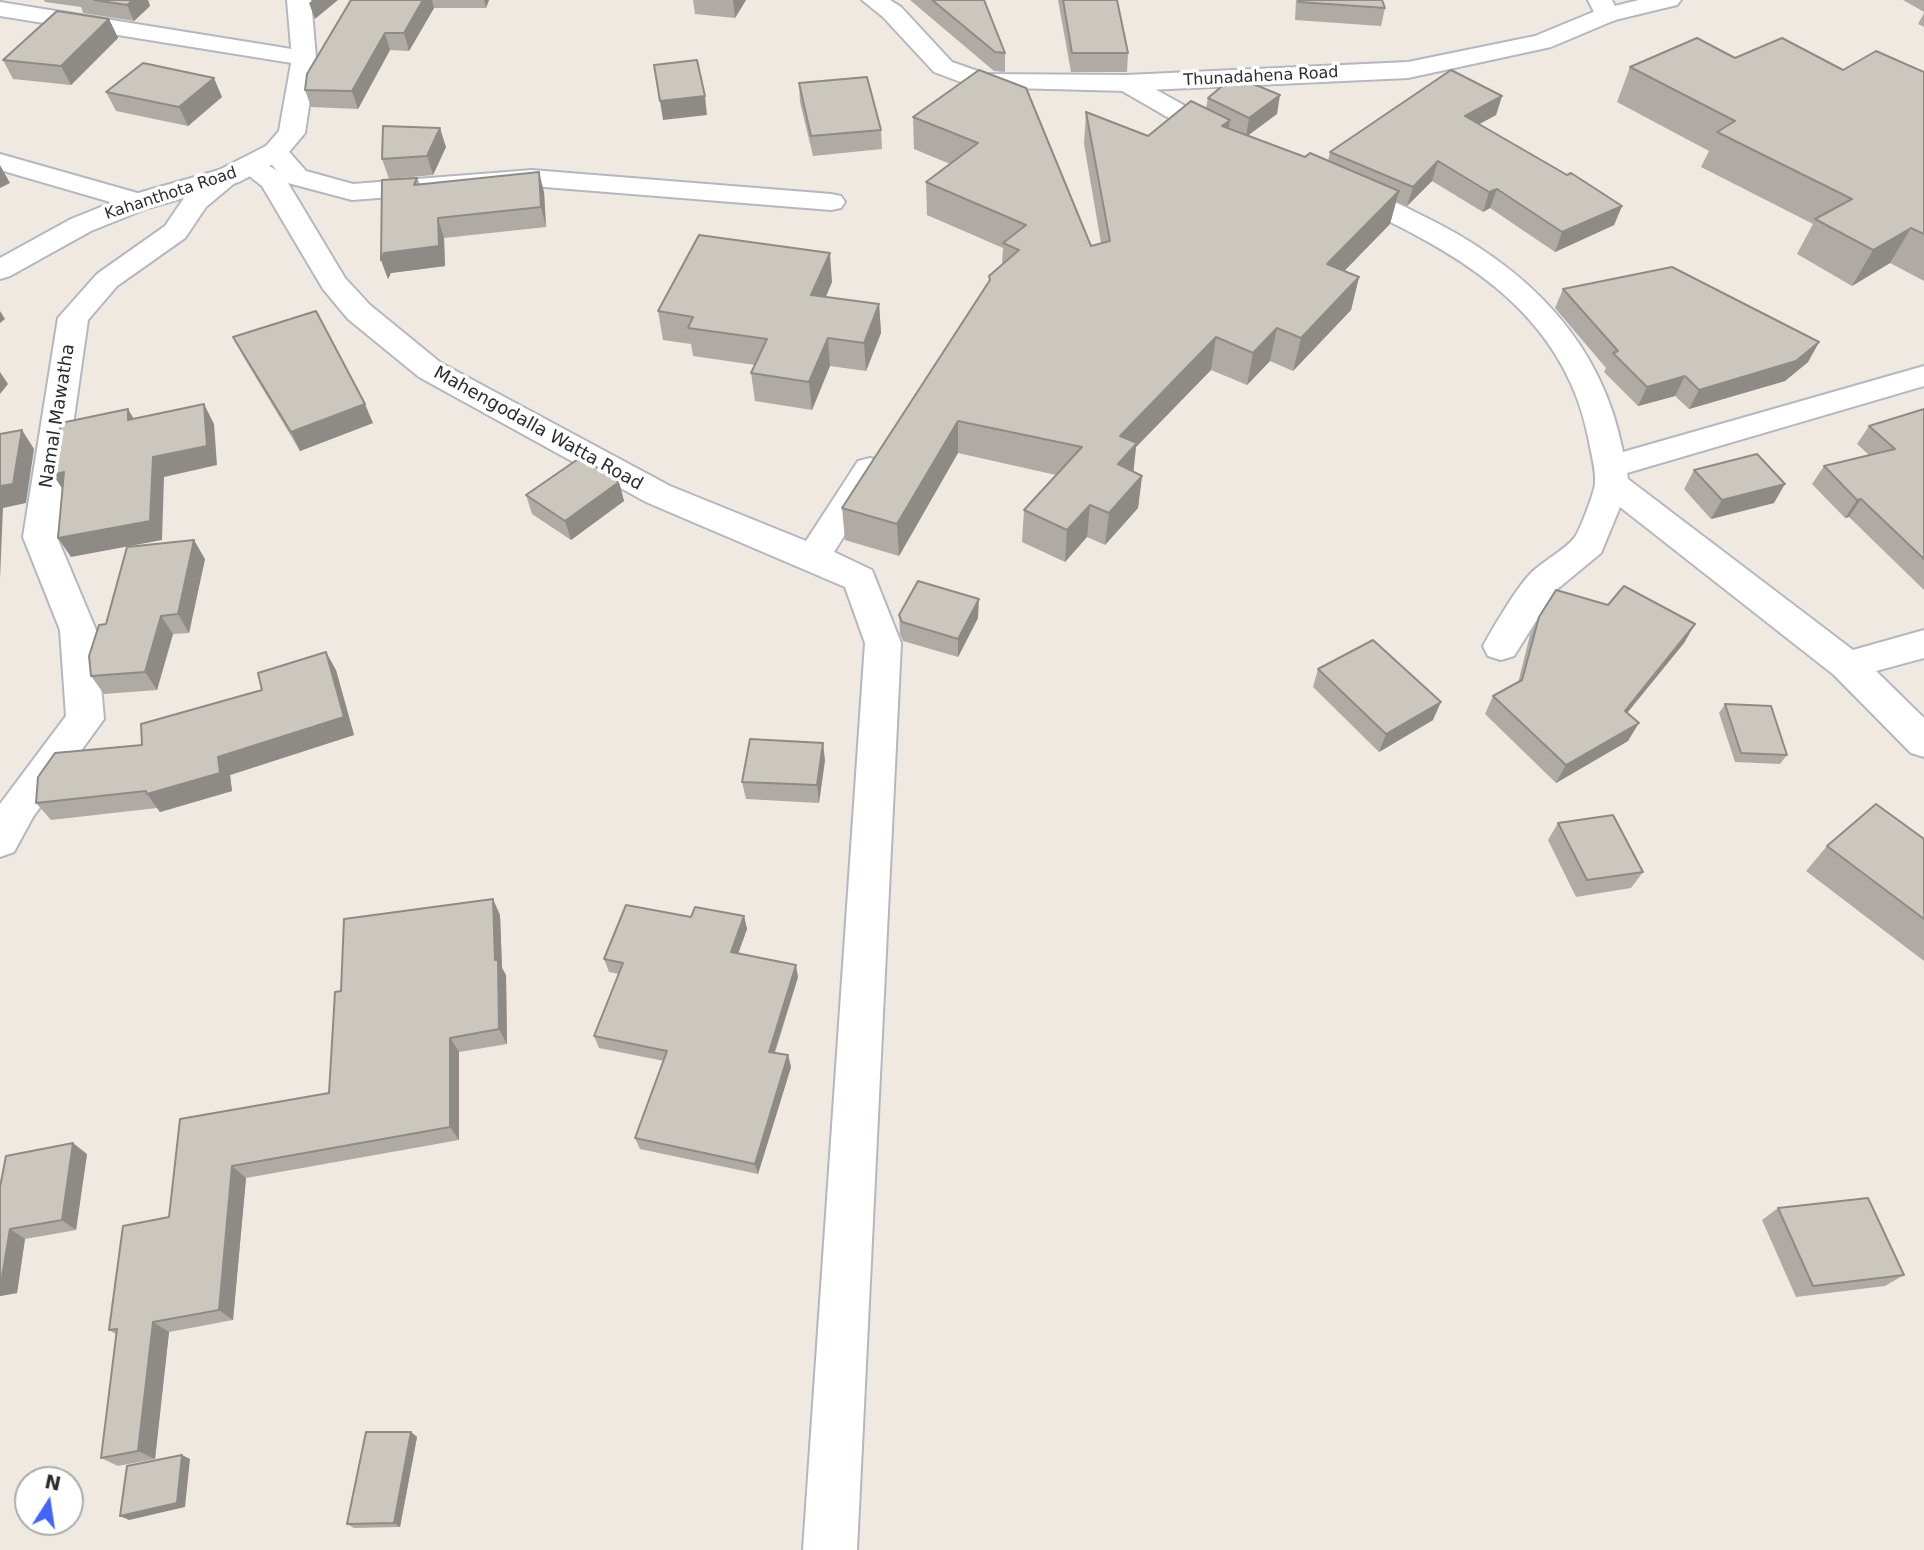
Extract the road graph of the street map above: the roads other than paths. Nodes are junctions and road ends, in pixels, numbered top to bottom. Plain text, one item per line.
1 (299, 0) edge
2 (874, 0) edge
3 (1669, 0) edge
4 (1603, 8) edge
5 (0, 9) edge
6 (304, 58) junction
7 (1126, 83) junction
8 (1249, 150) edge
9 (0, 162) edge
10 (252, 165) junction
11 (1323, 181) edge
12 (138, 202) junction
13 (831, 202) dead end
14 (0, 270) edge
15 (1924, 376) edge
16 (889, 440) edge
17 (1610, 476) junction
18 (813, 556) junction
19 (1924, 644) edge
20 (1501, 646) dead end
21 (1847, 665) junction
22 (1924, 742) edge
23 (0, 840) edge
24 (830, 1550) edge

1 - 6 street
2 - 7 street, Thunadahena Road
3 - 4 street, Thunadahena Road
4 - 7 street, Thunadahena Road
5 - 6 street
6 - 10 street
7 - 8 street
9 - 12 street
10 - 12 street, Kahanthota Road
10 - 13 street
10 - 18 street, Mahengodalla Watta Road
10 - 23 street, Namal Mawatha
11 - 17 street
12 - 14 street, Kahanthota Road
15 - 17 street
16 - 18 street
17 - 20 street
17 - 21 street
18 - 24 street, Mahengodalla Watta Road
19 - 21 street
21 - 22 street

